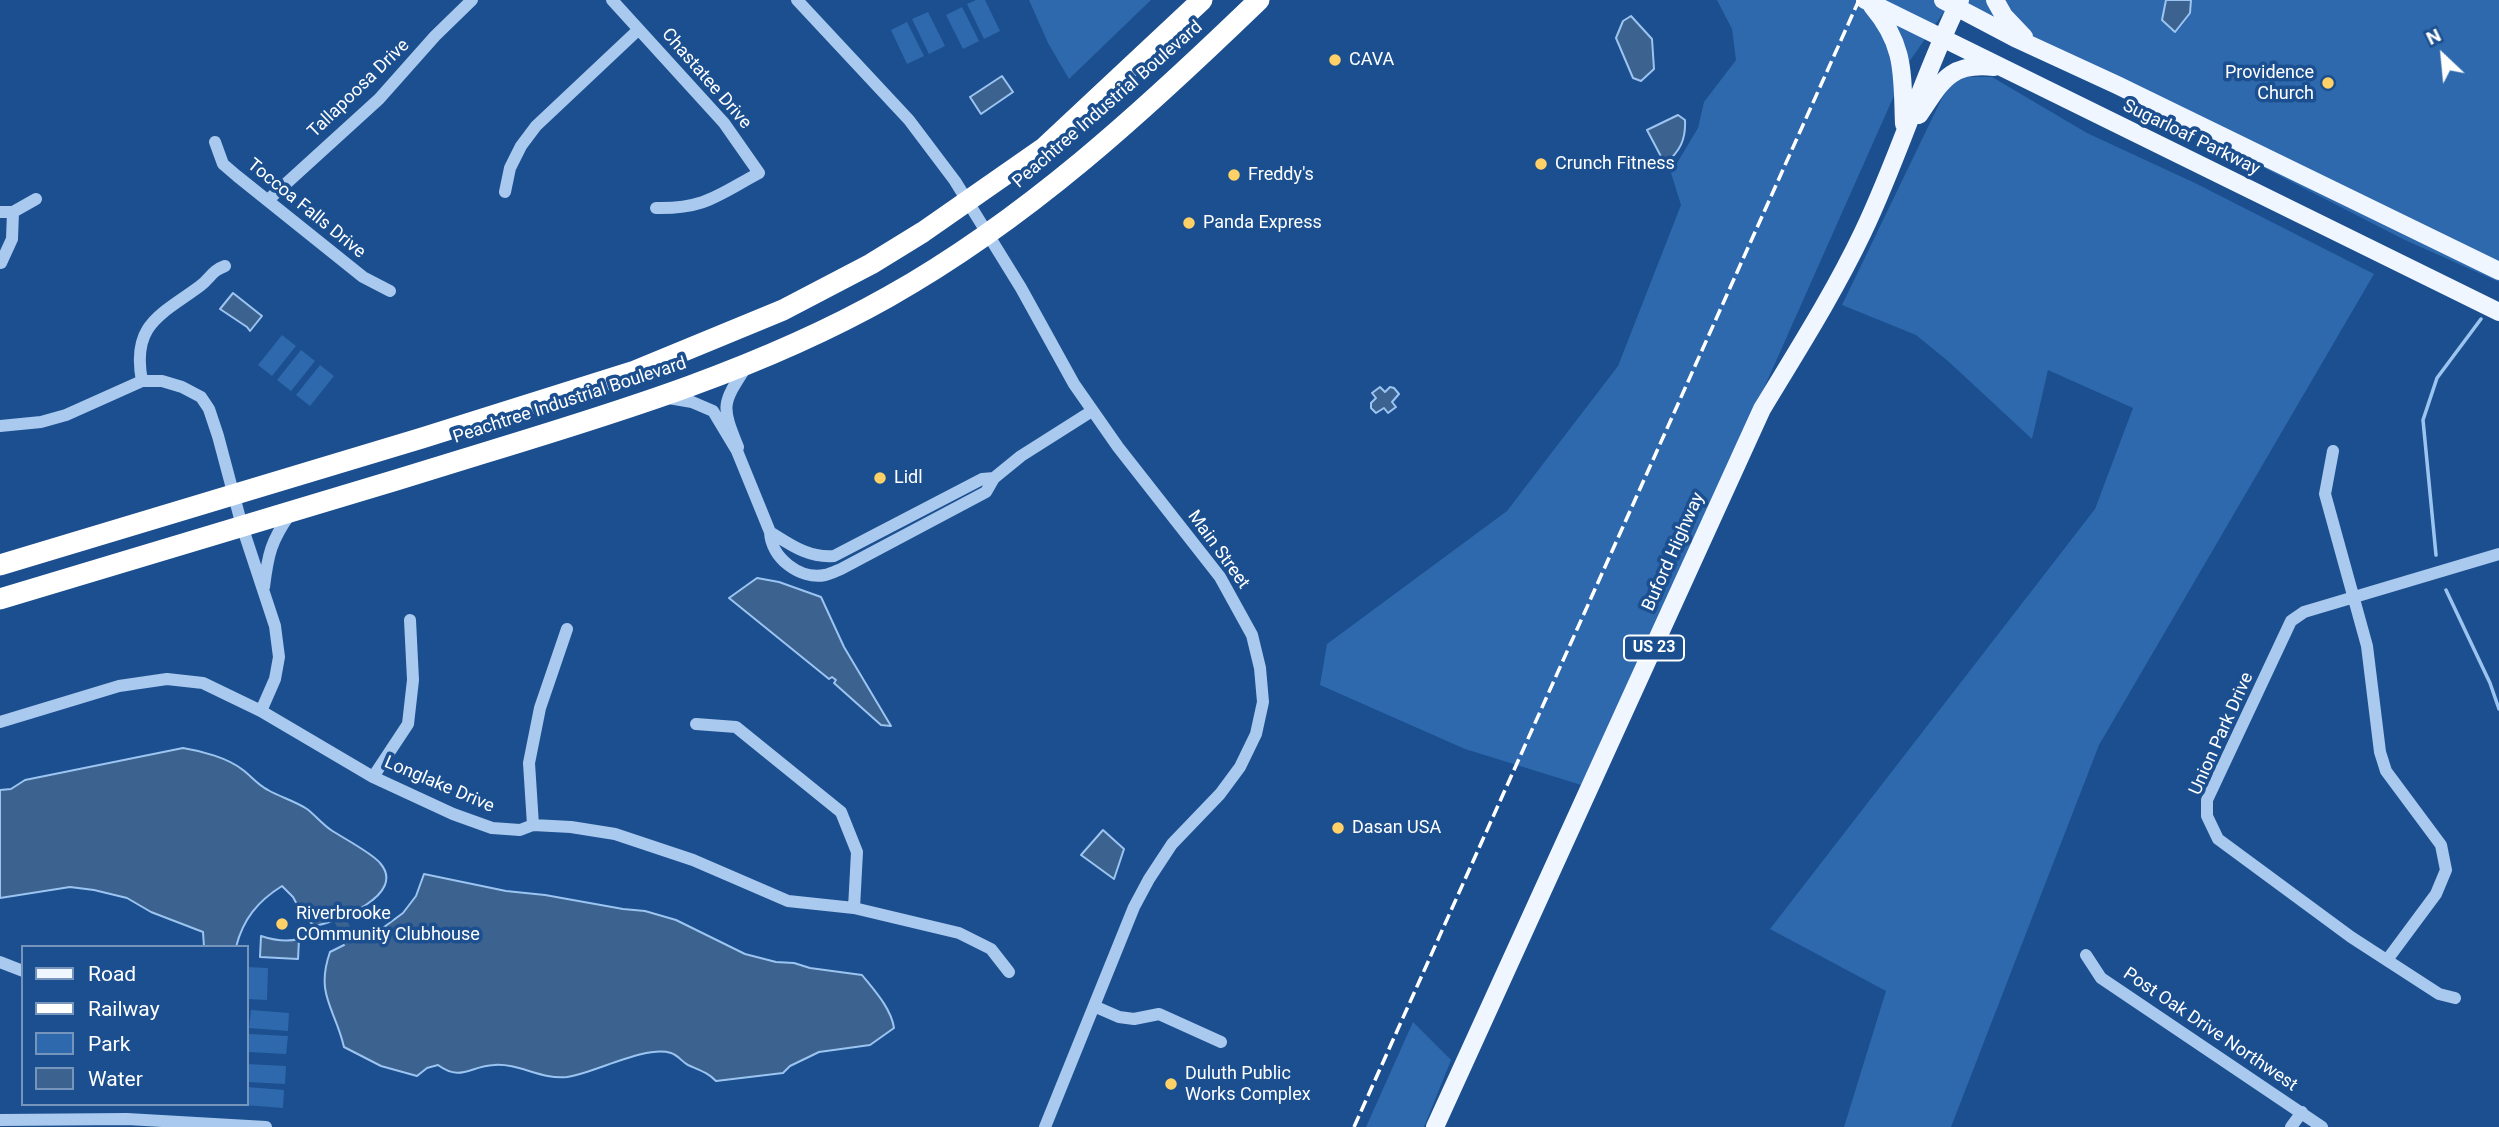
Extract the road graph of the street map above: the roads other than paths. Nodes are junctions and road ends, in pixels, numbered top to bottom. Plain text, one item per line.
1 (472, 0) edge
2 (611, 0) edge
3 (797, 0) edge
4 (1202, 0) edge
5 (1259, 0) edge
6 (1995, 0) edge
7 (1866, 1) edge
8 (1953, 2) edge
9 (638, 30) junction
10 (1942, 37) junction
11 (2031, 45) junction
12 (2009, 71) junction
13 (1905, 130) junction
14 (215, 142) dead end
15 (505, 192) dead end
16 (36, 199) dead end
17 (268, 200) junction
18 (968, 201) junction
19 (656, 208) dead end
20 (6, 212) edge
21 (989, 234) junction
22 (1, 263) edge
23 (225, 266) dead end
24 (2499, 271) edge
25 (390, 291) dead end
26 (2499, 312) edge
27 (749, 362) junction
28 (142, 380) junction
29 (662, 397) junction
30 (1092, 411) junction
31 (0, 426) edge
32 (737, 451) junction
33 (2333, 451) dead end
34 (994, 478) junction
35 (234, 495) junction
36 (291, 512) junction
37 (242, 526) junction
38 (770, 532) junction
39 (2499, 554) edge
40 (0, 565) edge
41 (263, 591) junction
42 (2354, 597) junction
43 (0, 599) edge
44 (410, 620) dead end
45 (567, 629) dead end
46 (261, 711) junction
47 (0, 722) edge
48 (696, 724) dead end
49 (373, 776) junction
50 (533, 825) junction
51 (854, 908) junction
52 (2086, 955) dead end
53 (2387, 960) junction
54 (0, 962) edge
55 (21, 970) edge
56 (1009, 972) dead end
57 (2455, 998) dead end
58 (1096, 1007) junction
59 (1221, 1042) dead end
60 (2302, 1112) junction
61 (0, 1120) edge
62 (128, 1123) edge
63 (266, 1127) edge
64 (1045, 1127) edge
65 (1435, 1127) edge
66 (2291, 1127) edge
67 (2322, 1127) edge

1 - 17 street, Tallapoosa Drive
2 - 9 street, Chastatee Drive
3 - 18 street, Main Street
4 - 18 highway, Peachtree Industrial Boulevard
5 - 21 highway, Peachtree Industrial Boulevard
6 - 11 main road
7 - 10 main road, Sugarloaf Parkway
7 - 13 main road
8 - 10 main road, Buford Highway / US 23
8 - 11 main road, Sugarloaf Parkway
9 - 15 street
9 - 19 street, Chastatee Drive
10 - 12 main road, Sugarloaf Parkway
10 - 13 main road, Buford Highway / US 23
11 - 24 main road, Sugarloaf Parkway
12 - 13 main road
12 - 26 main road, Sugarloaf Parkway
13 - 65 main road, Buford Highway / US 23
14 - 17 street, Toccoa Falls Drive
16 - 20 street
17 - 25 street, Toccoa Falls Drive
18 - 21 street, Main Street
18 - 35 highway, Peachtree Industrial Boulevard
20 - 22 street
21 - 27 highway, Peachtree Industrial Boulevard
21 - 30 street, Main Street
23 - 28 street
27 - 29 highway, Peachtree Industrial Boulevard
27 - 32 street
28 - 31 street
28 - 35 street
29 - 32 street
29 - 36 highway, Peachtree Industrial Boulevard
30 - 34 street
30 - 58 street, Main Street
32 - 38 street
33 - 42 street
34 - 38 street
34 - 38 street
35 - 37 street
35 - 40 highway, Peachtree Industrial Boulevard
36 - 37 highway, Peachtree Industrial Boulevard
36 - 41 street
37 - 41 street
37 - 43 highway, Peachtree Industrial Boulevard
39 - 42 street, Union Park Drive
41 - 46 street
42 - 53 street
42 - 53 street, Union Park Drive
44 - 49 street
45 - 50 street
46 - 47 street, Longlake Drive
46 - 49 street, Longlake Drive
48 - 51 street
49 - 50 street, Longlake Drive
50 - 51 street, Longlake Drive
51 - 56 street, Longlake Drive
52 - 60 street, Post Oak Drive Northwest
53 - 57 street, Union Park Drive
54 - 55 street
58 - 59 street
58 - 64 street, Main Street
60 - 66 street
60 - 67 street, Post Oak Drive Northwest
61 - 62 street
62 - 63 street

